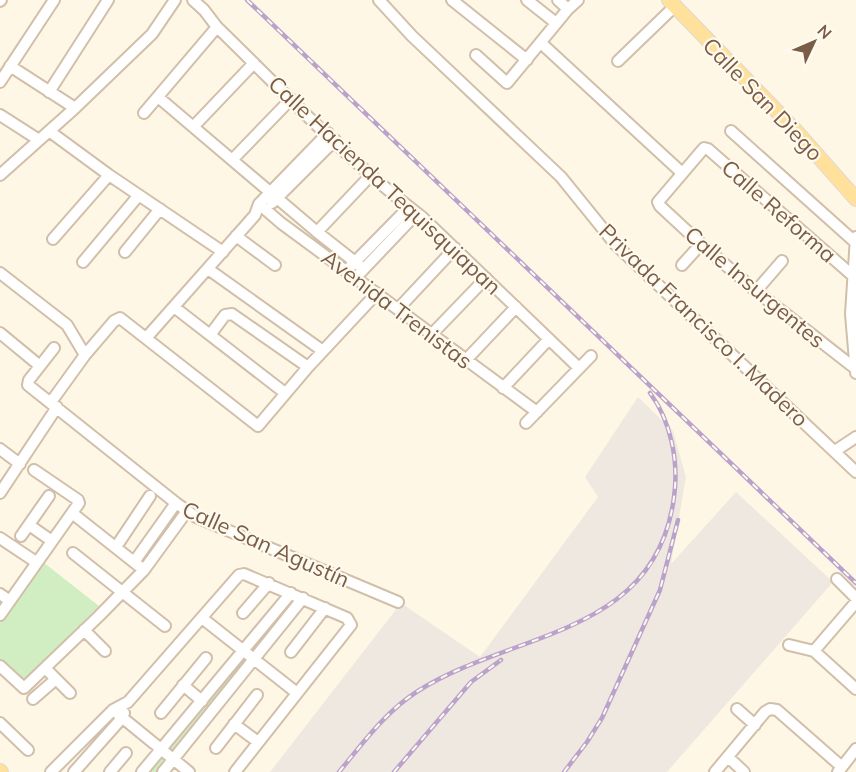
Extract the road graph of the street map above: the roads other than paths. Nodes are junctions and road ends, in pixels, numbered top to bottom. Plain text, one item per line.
1 (54, 0) edge
2 (108, 0) edge
3 (175, 0) edge
4 (193, 0) edge
5 (379, 0) edge
6 (452, 0) edge
7 (527, 0) edge
8 (558, 0) edge
9 (578, 0) edge
10 (672, 3) edge
11 (568, 9) junction
12 (556, 23) junction
13 (217, 27) junction
14 (541, 43) junction
15 (476, 55) dead end
16 (527, 60) junction
17 (618, 61) dead end
18 (254, 63) junction
19 (10, 66) junction
20 (0, 82) edge
21 (49, 92) junction
22 (158, 97) junction
23 (291, 99) junction
24 (75, 108) junction
25 (144, 113) dead end
26 (0, 115) edge
27 (194, 126) junction
28 (49, 131) junction
29 (731, 131) dead end
30 (331, 137) junction
31 (39, 140) junction
32 (233, 159) junction
33 (681, 172) junction
34 (372, 174) junction
35 (0, 175) edge
36 (109, 175) junction
37 (139, 195) junction
38 (274, 195) junction
39 (856, 199) edge
40 (160, 209) junction
41 (259, 210) junction
42 (413, 210) junction
43 (317, 232) junction
44 (236, 236) junction
45 (53, 239) dead end
46 (856, 239) edge
47 (701, 244) junction
48 (455, 248) junction
49 (125, 252) dead end
50 (223, 252) junction
51 (782, 261) dead end
52 (83, 262) dead end
53 (275, 264) dead end
54 (682, 265) dead end
55 (208, 269) junction
56 (355, 270) junction
57 (0, 273) edge
58 (852, 275) junction
59 (486, 278) junction
60 (756, 291) junction
61 (377, 293) junction
62 (174, 307) junction
63 (516, 308) junction
64 (398, 309) junction
65 (0, 333) edge
66 (432, 334) junction
67 (210, 335) junction
68 (147, 338) junction
69 (549, 339) junction
70 (54, 348) dead end
71 (322, 351) junction
72 (85, 355) junction
73 (591, 356) dead end
74 (466, 360) junction
75 (40, 366) junction
76 (308, 367) junction
77 (579, 368) junction
78 (856, 371) edge
79 (503, 388) junction
80 (285, 393) junction
81 (54, 404) junction
82 (537, 412) junction
83 (526, 423) dead end
84 (856, 437) edge
85 (0, 449) edge
86 (835, 451) junction
87 (20, 464) junction
88 (34, 470) dead end
89 (856, 472) edge
90 (0, 493) edge
91 (49, 496) dead end
92 (150, 496) dead end
93 (176, 504) junction
94 (187, 511) junction
95 (72, 513) junction
96 (29, 525) junction
97 (21, 536) dead end
98 (0, 538) edge
99 (52, 541) junction
100 (116, 547) junction
101 (73, 553) dead end
102 (36, 562) junction
103 (134, 562) junction
104 (144, 570) junction
105 (837, 579) dead end
106 (269, 584) junction
107 (121, 592) junction
108 (291, 592) junction
109 (0, 594) edge
110 (303, 598) junction
111 (856, 600) edge
112 (10, 601) junction
113 (398, 602) dead end
114 (325, 608) junction
115 (243, 613) dead end
116 (0, 615) edge
117 (202, 618) junction
118 (165, 626) dead end
119 (84, 630) junction
120 (789, 645) dead end
121 (105, 651) dead end
122 (243, 651) junction
123 (814, 651) junction
124 (291, 652) dead end
125 (206, 658) dead end
126 (254, 659) junction
127 (0, 666) edge
128 (45, 669) junction
129 (9, 674) junction
130 (56, 679) junction
131 (0, 683) edge
132 (183, 685) junction
133 (856, 689) edge
134 (70, 693) dead end
135 (297, 693) junction
136 (257, 694) dead end
137 (33, 699) dead end
138 (202, 701) junction
139 (128, 702) junction
140 (737, 708) dead end
141 (113, 710) junction
142 (160, 712) dead end
143 (122, 718) junction
144 (0, 723) edge
145 (234, 724) junction
146 (755, 725) junction
147 (258, 742) junction
148 (216, 748) dead end
149 (856, 749) edge
150 (28, 750) dead end
151 (162, 750) junction
152 (126, 753) dead end
153 (728, 758) junction
154 (174, 759) junction
155 (840, 769) edge
156 (51, 772) edge
157 (74, 772) edge
158 (110, 772) edge
159 (142, 772) edge
160 (163, 772) edge
161 (189, 772) edge
162 (235, 772) edge
163 (715, 772) edge
164 (744, 772) edge

1 - 19 street
2 - 21 street
3 - 24 street
4 - 13 street, Calle Hacienda Tequisquiapan
5 - 86 street, Privada Francisco I. Madero
6 - 16 street
7 - 12 street
8 - 11 street
9 - 11 street
10 - 17 street
10 - 39 main road, Calle San Diego
11 - 12 street
12 - 14 street
13 - 18 street, Calle Hacienda Tequisquiapan
13 - 22 street
14 - 16 street
14 - 33 street
15 - 16 street
18 - 23 street, Calle Hacienda Tequisquiapan
18 - 27 street
19 - 20 street
19 - 21 street
21 - 24 street
22 - 25 street
22 - 27 street
23 - 30 street, Calle Hacienda Tequisquiapan
23 - 32 street
24 - 28 street
26 - 31 street
27 - 32 street
28 - 31 street
28 - 36 street
29 - 46 street
30 - 34 street, Calle Hacienda Tequisquiapan
30 - 38 street
31 - 35 street
32 - 38 street
33 - 47 street, Calle Insurgentes
33 - 58 street, Calle Reforma
34 - 42 street, Calle Hacienda Tequisquiapan
34 - 43 street
36 - 37 street
36 - 45 street
37 - 40 street
37 - 52 street
38 - 41 street
38 - 43 street
40 - 49 street
40 - 50 street
41 - 44 street
41 - 56 street, Avenida Trenistas
42 - 48 street, Calle Hacienda Tequisquiapan
42 - 56 street
43 - 56 street
44 - 50 street
44 - 53 street
46 - 58 street
47 - 54 street, Privada Francisco I. Madero
47 - 60 street, Calle Insurgentes
48 - 59 street, Calle Hacienda Tequisquiapan
48 - 64 street
50 - 55 street
51 - 60 street
55 - 62 street
55 - 71 street
56 - 61 street, Avenida Trenistas
57 - 72 street
58 - 78 street
59 - 63 street, Calle Hacienda Tequisquiapan
59 - 66 street
60 - 78 street, Calle Insurgentes
61 - 64 street, Avenida Trenistas
61 - 71 street
62 - 67 street
62 - 68 street
63 - 69 street, Calle Hacienda Tequisquiapan
63 - 74 street
64 - 66 street, Avenida Trenistas
65 - 75 street
66 - 74 street, Avenida Trenistas
67 - 76 street
67 - 80 street
68 - 72 street
68 - 80 street
69 - 77 street, Calle Hacienda Tequisquiapan
69 - 79 street
70 - 75 street
71 - 76 street
72 - 81 street
73 - 77 street
74 - 79 street, Avenida Trenistas
75 - 81 street, Calle San Agustín
76 - 80 street
77 - 82 street
79 - 82 street, Avenida Trenistas
81 - 87 street
81 - 93 street, Calle San Agustín
82 - 83 street
84 - 86 street
85 - 87 street
86 - 89 street, Privada Francisco I. Madero
87 - 90 street
88 - 95 street
91 - 96 street
92 - 100 street
93 - 94 street, Calle San Agustín
93 - 103 street
94 - 104 street
94 - 113 street, Calle San Agustín
95 - 99 street
95 - 100 street
96 - 97 street
96 - 99 street
98 - 102 street
99 - 102 street
100 - 103 street
101 - 107 street
102 - 112 street
103 - 104 street
104 - 107 street
105 - 111 street
106 - 108 street
106 - 115 street
106 - 117 street
107 - 118 street
107 - 119 street
108 - 110 street
108 - 122 street
109 - 112 street
110 - 114 street
110 - 126 street
111 - 123 street
112 - 116 street
114 - 124 street
114 - 135 street
117 - 122 street
117 - 139 street
119 - 121 street
119 - 128 street
120 - 123 street
122 - 126 street
122 - 138 street
123 - 133 street
125 - 132 street
126 - 135 street
126 - 154 street
127 - 129 street
128 - 129 street
128 - 130 street
129 - 131 street
130 - 134 street
130 - 137 street
132 - 138 street
132 - 142 street
135 - 147 street
136 - 145 street
138 - 151 street
139 - 141 street
139 - 143 street
140 - 146 street
141 - 143 street
141 - 156 street
143 - 151 street
143 - 157 street
144 - 150 street
145 - 147 street
145 - 148 street
146 - 153 street
146 - 155 street
147 - 162 street
149 - 155 street
151 - 154 street
151 - 159 street
152 - 158 street
153 - 163 street
153 - 164 street
154 - 160 street
154 - 161 street

